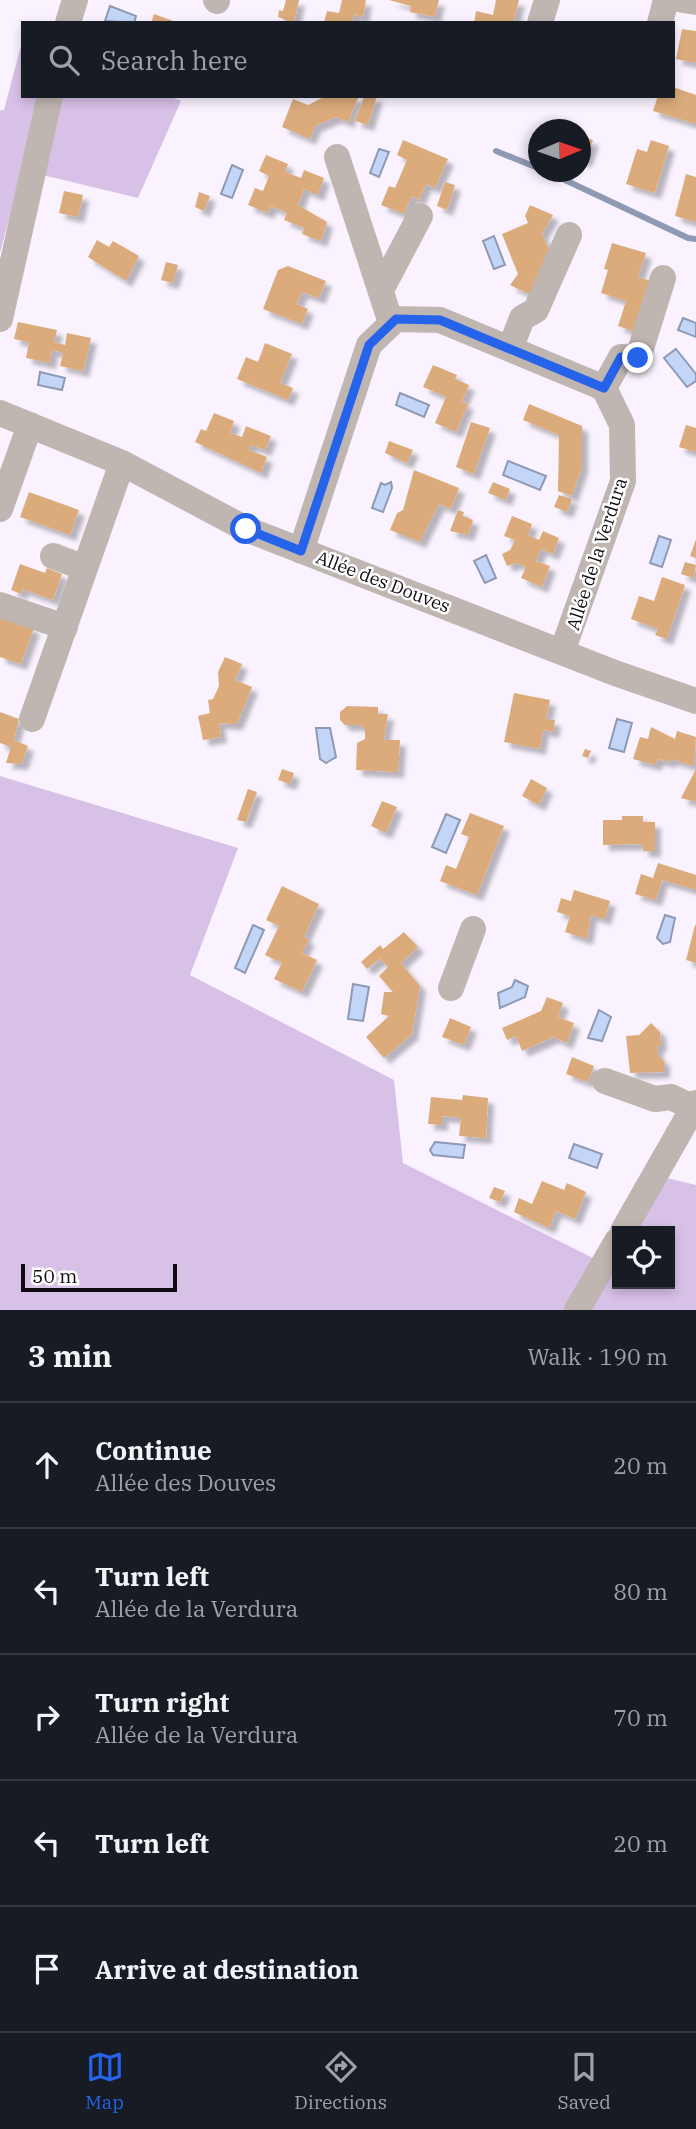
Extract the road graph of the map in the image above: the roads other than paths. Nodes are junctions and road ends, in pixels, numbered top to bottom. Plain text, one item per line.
1 (75, 0) edge
2 (531, 0) edge
3 (547, 0) edge
4 (666, 0) edge
5 (683, 0) edge
6 (696, 2) edge
7 (69, 21) edge
8 (526, 21) edge
9 (541, 21) edge
10 (661, 21) edge
11 (50, 98) edge
12 (337, 157) dead end
13 (420, 216) dead end
14 (569, 235) dead end
15 (344, 240) dead end
16 (663, 278) dead end
17 (381, 290) junction
18 (0, 319) edge
19 (391, 323) junction
20 (510, 349) junction
21 (604, 388) junction
22 (16, 420) edge
23 (122, 463) junction
24 (0, 468) edge
25 (0, 509) edge
26 (301, 551) junction
27 (53, 556) dead end
28 (85, 568) junction
29 (0, 605) edge
30 (65, 627) junction
31 (562, 652) junction
32 (696, 701) edge
33 (32, 719) dead end
34 (473, 929) dead end
35 (451, 988) dead end
36 (605, 1081) dead end
37 (695, 1106) edge
38 (626, 1226) edge
39 (612, 1250) edge
40 (577, 1310) edge

1 - 7 street
2 - 8 street
3 - 9 street
4 - 10 street
5 - 6 street
11 - 18 street
12 - 17 street
13 - 17 street
14 - 20 street
15 - 17 street
16 - 21 street
17 - 19 street
19 - 20 street
19 - 26 street
20 - 21 street
21 - 31 street, Allée de la Verdura
22 - 23 street, Allée des Douves
22 - 24 street
22 - 25 street
23 - 26 street, Allée des Douves
23 - 28 street
26 - 31 street, Allée des Douves
27 - 28 street
28 - 30 street
29 - 30 street
30 - 33 street
31 - 32 street, Allée des Douves
34 - 35 street
36 - 37 street
37 - 38 street
39 - 40 street

